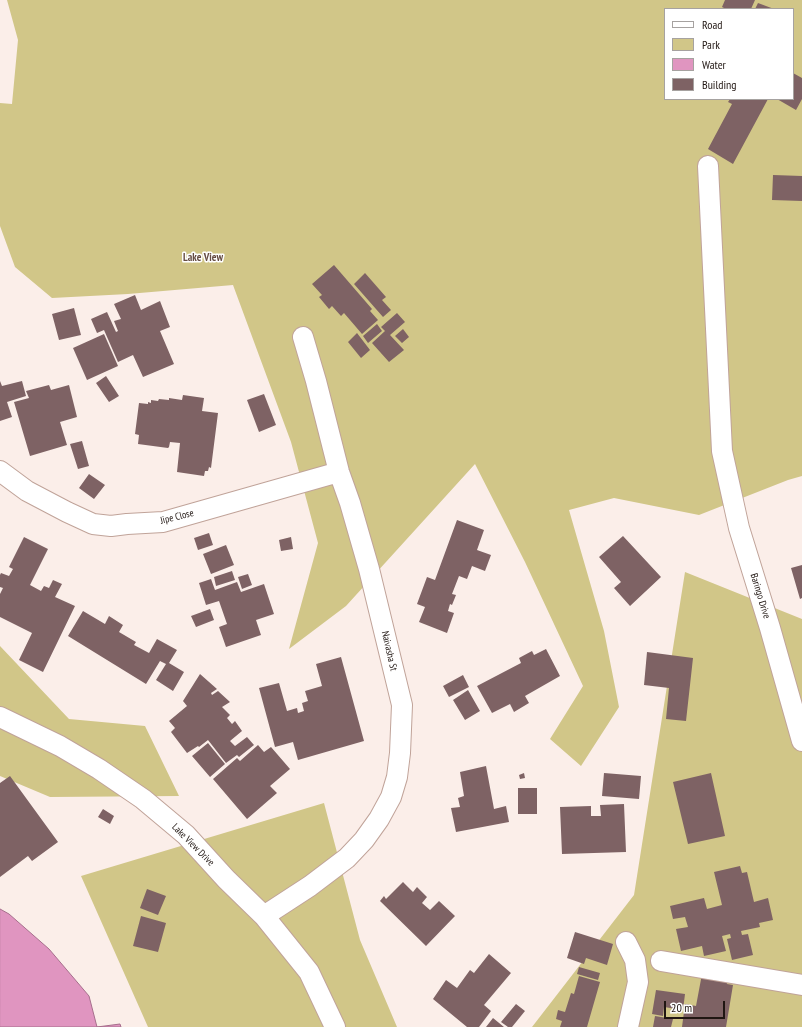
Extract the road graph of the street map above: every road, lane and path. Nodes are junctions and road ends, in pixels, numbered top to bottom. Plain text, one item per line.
1 (708, 166) dead end
2 (303, 337) dead end
3 (0, 471) edge
4 (339, 472) junction
5 (0, 717) edge
6 (802, 741) edge
7 (264, 916) junction
8 (626, 942) dead end
9 (661, 961) dead end
10 (802, 985) edge
11 (335, 1027) edge
12 (628, 1027) edge

1 - 6 street, Baringo Drive
2 - 4 street, Naivasha St
3 - 4 street, Jipe Close
4 - 7 street, Naivasha St
5 - 7 street, Lake View Drive
7 - 11 street, Lake View Drive
8 - 12 street
9 - 10 street

